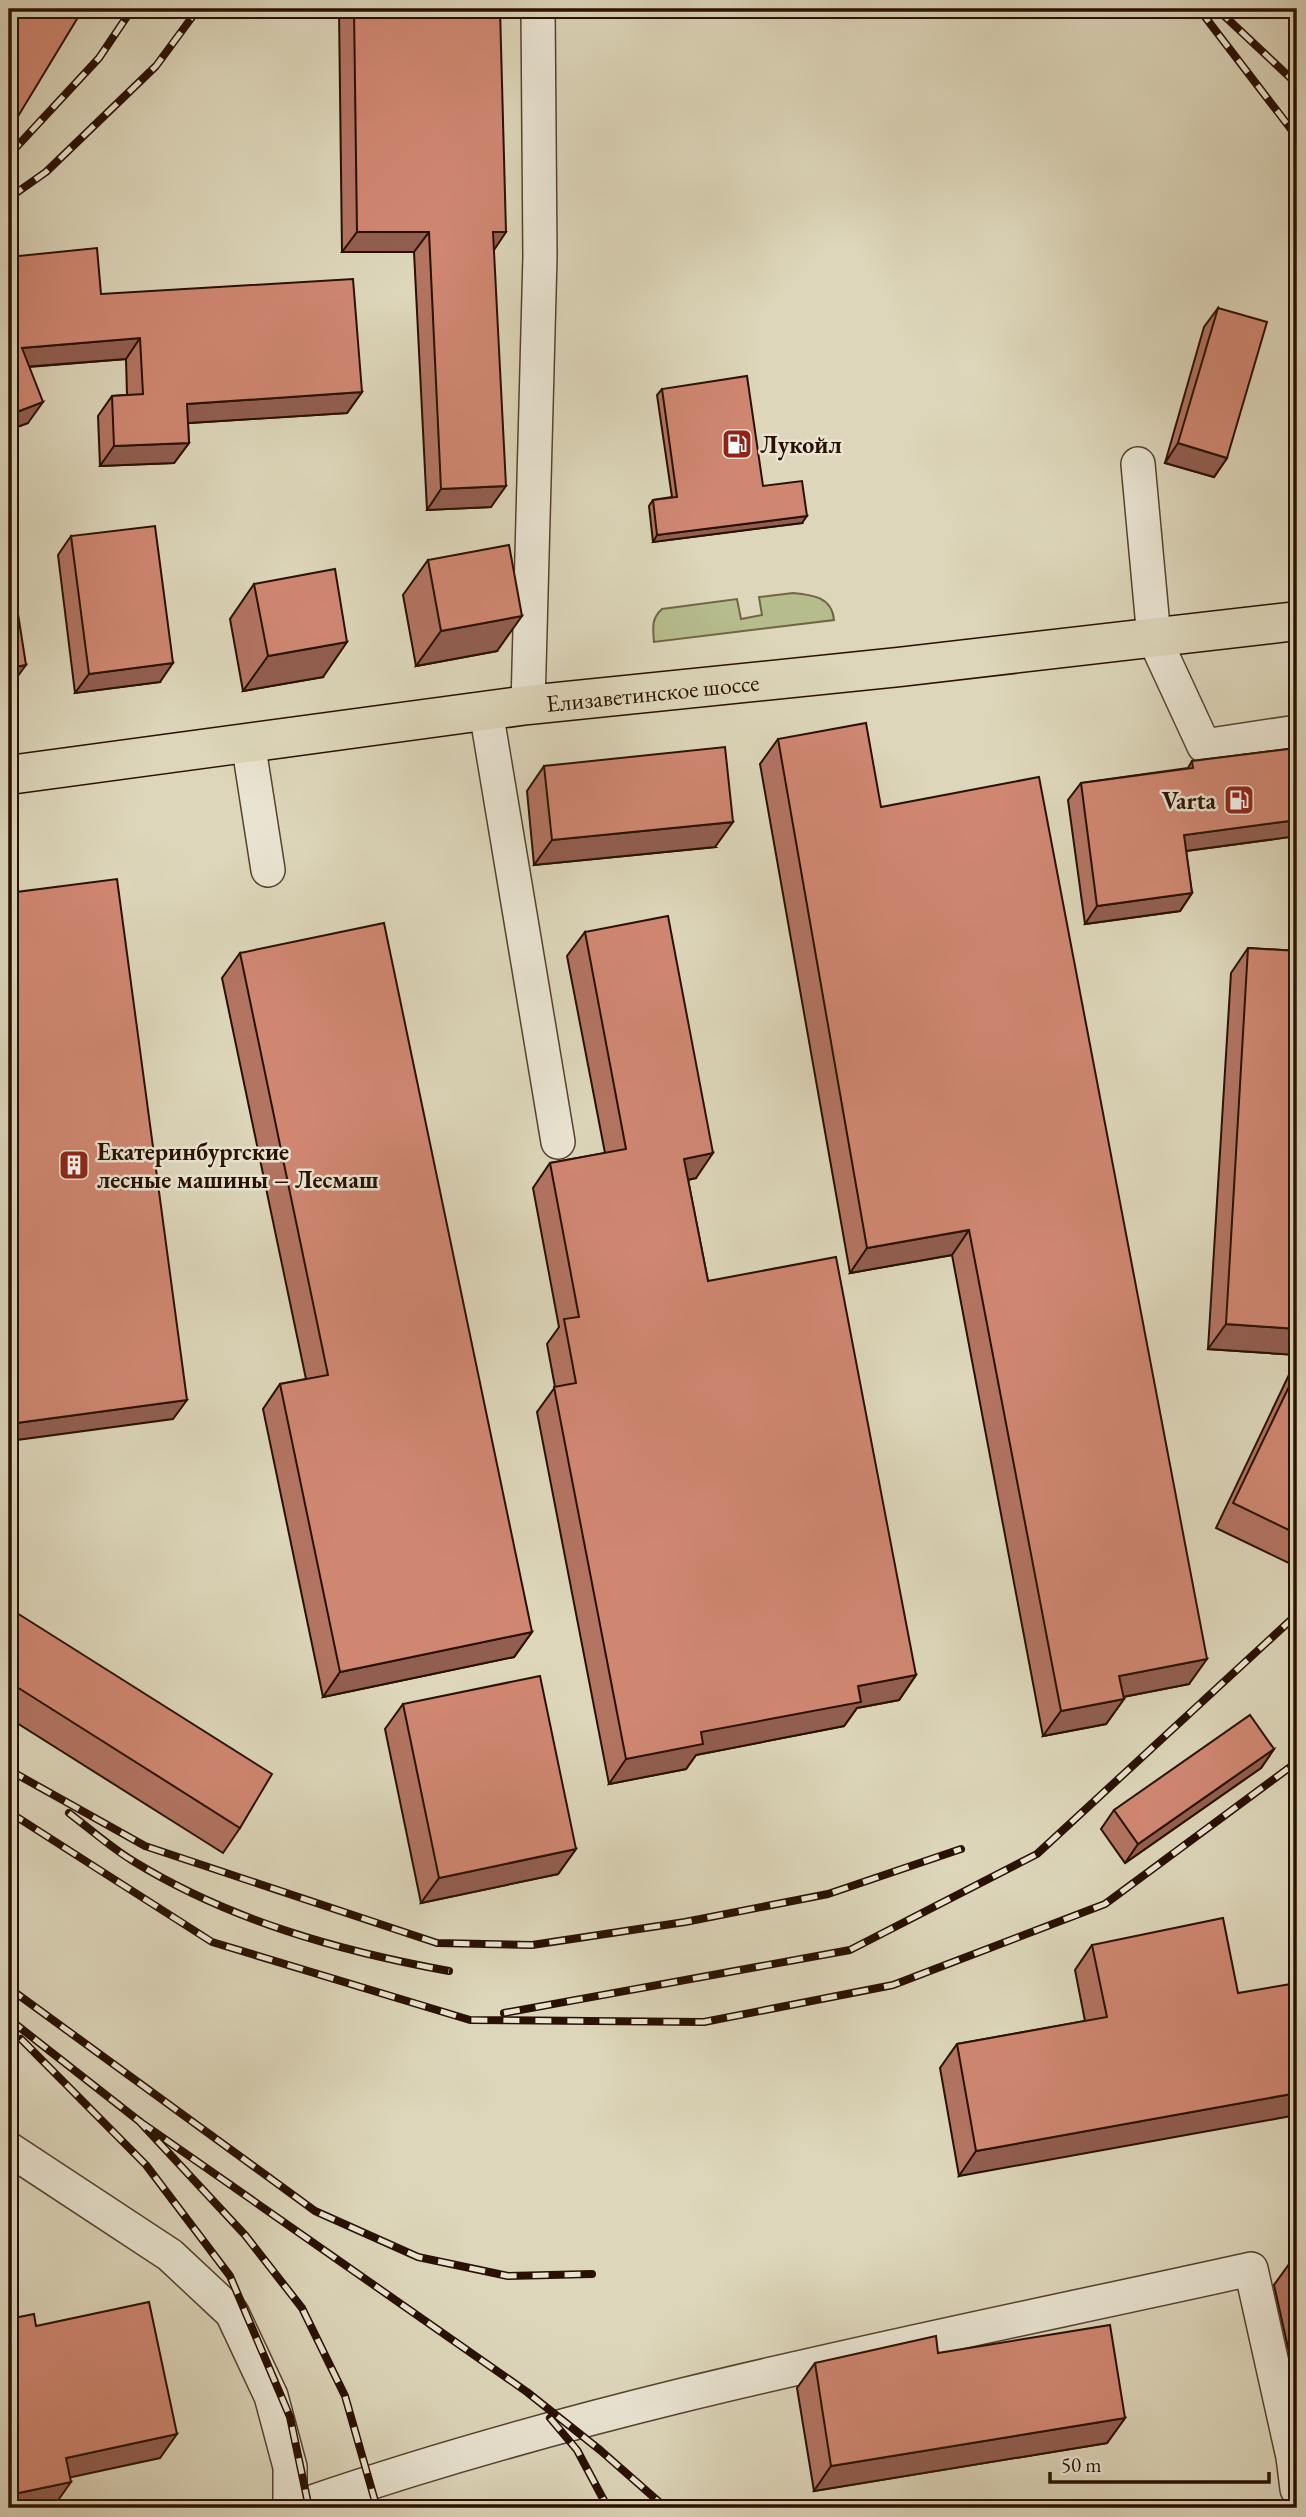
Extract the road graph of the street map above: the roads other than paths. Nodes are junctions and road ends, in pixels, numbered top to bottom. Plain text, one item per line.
1 (538, 9) edge
2 (1138, 464) dead end
3 (1297, 621) edge
4 (1154, 639) junction
5 (528, 705) junction
6 (486, 710) junction
7 (1297, 732) edge
8 (248, 743) junction
9 (9, 775) edge
10 (268, 870) dead end
11 (558, 1142) dead end
12 (9, 2149) edge
13 (1297, 2489) edge
14 (289, 2508) edge
15 (306, 2508) edge

1 - 5 lane
2 - 4 lane
3 - 4 main road, Елизаветинское шоссе
4 - 5 main road, Елизаветинское шоссе
4 - 7 lane
5 - 6 main road, Елизаветинское шоссе
6 - 8 main road, Елизаветинское шоссе
6 - 11 lane
8 - 9 main road, Елизаветинское шоссе
8 - 10 lane
12 - 14 lane
13 - 15 lane

